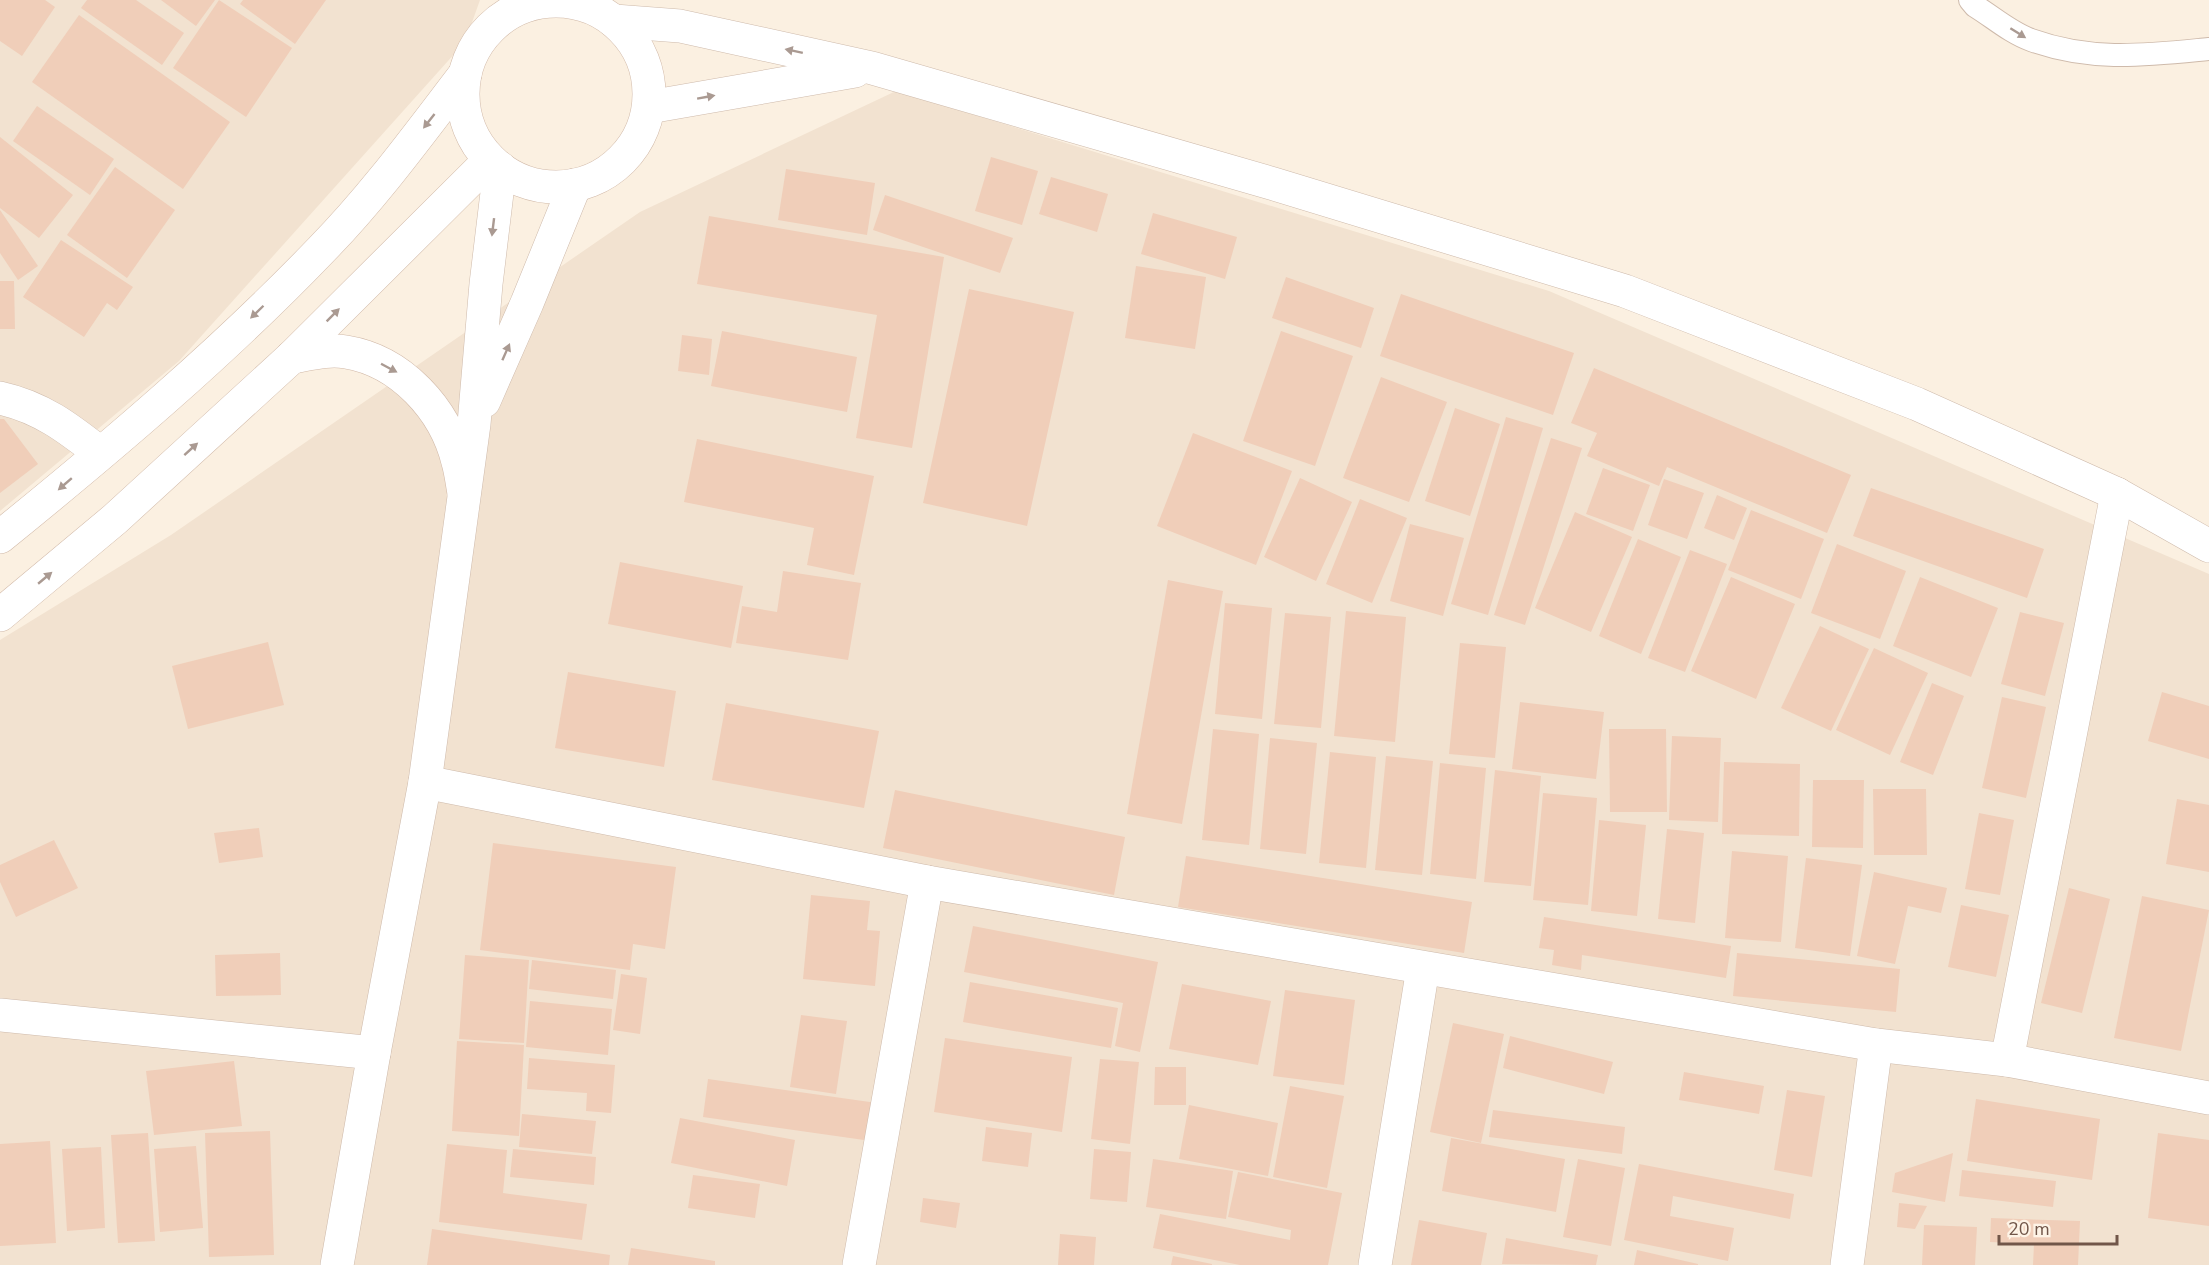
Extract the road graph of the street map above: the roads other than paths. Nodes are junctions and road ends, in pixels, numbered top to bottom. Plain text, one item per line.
1 (1970, 0) edge
2 (500, 11) edge
3 (609, 12) edge
4 (2209, 49) edge
5 (872, 68) junction
6 (465, 74) junction
7 (649, 107) junction
8 (495, 164) junction
9 (575, 185) junction
10 (292, 357) junction
11 (0, 398) edge
12 (474, 424) junction
13 (100, 453) junction
14 (464, 493) junction
15 (2117, 494) junction
16 (0, 537) edge
17 (2209, 546) edge
18 (0, 615) edge
19 (425, 782) junction
20 (927, 882) junction
21 (1423, 968) junction
22 (0, 1015) edge
23 (1876, 1045) junction
24 (374, 1053) junction
25 (2007, 1060) junction
26 (2209, 1098) edge
27 (337, 1265) edge
28 (860, 1265) edge
29 (1375, 1265) edge
30 (1847, 1265) edge

1 -> 4 lane
2 - 3 street
2 - 6 street
5 -> 3 street
3 - 7 street
7 -> 5 street
5 - 15 street
6 - 8 street
6 -> 13 street
7 - 9 street
8 - 9 street
10 -> 8 street
8 -> 12 street
12 -> 9 street
10 -> 14 street
18 -> 10 street
11 - 13 street
12 - 14 street
13 -> 16 street
14 - 19 street
15 - 17 street
15 - 25 street
19 - 20 street
19 - 24 street
20 - 21 street
20 - 28 street
21 - 23 street
21 - 29 street
22 - 24 street
23 - 25 street
23 - 30 street
24 - 27 street
25 - 26 street

